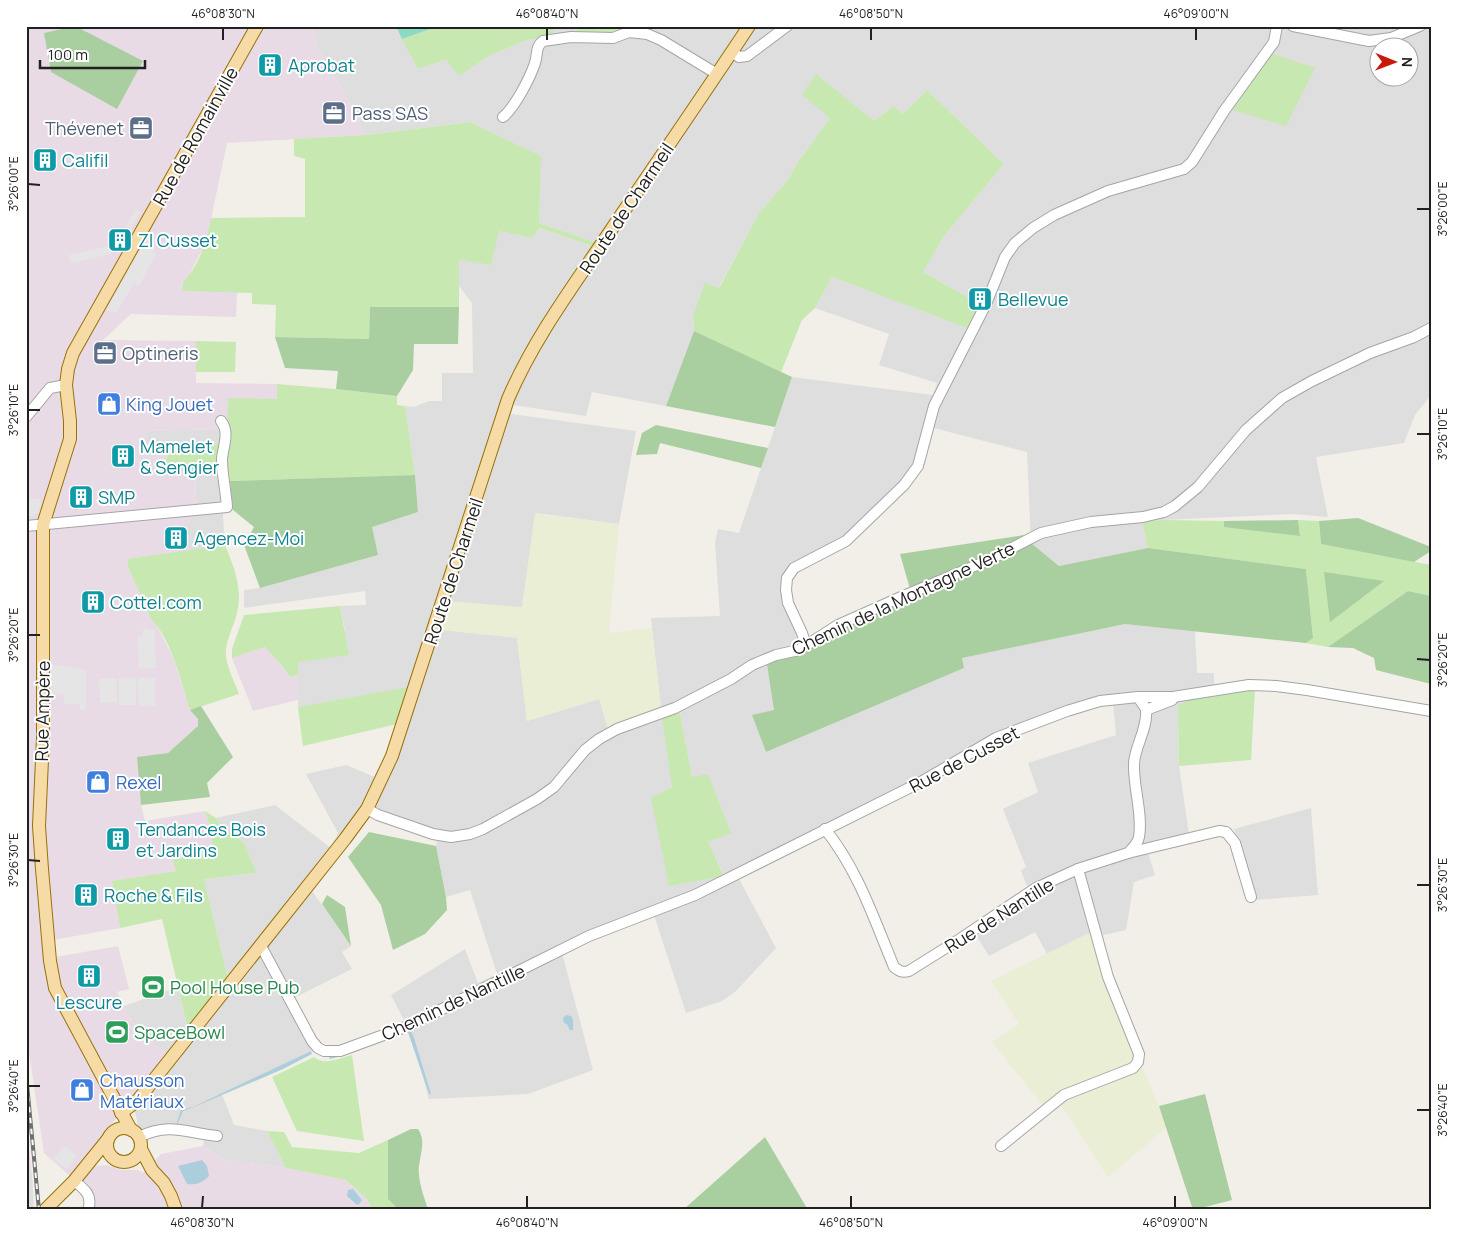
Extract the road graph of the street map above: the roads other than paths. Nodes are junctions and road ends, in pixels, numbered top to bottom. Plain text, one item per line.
1 (257, 26) edge
2 (750, 26) edge
3 (787, 26) edge
4 (1277, 26) edge
5 (1293, 26) edge
6 (1420, 26) edge
7 (732, 52) junction
8 (717, 74) junction
9 (502, 117) dead end
10 (1431, 328) edge
11 (66, 385) junction
12 (26, 417) edge
13 (221, 421) dead end
14 (43, 525) junction
15 (26, 526) edge
16 (806, 646) junction
17 (1138, 697) junction
18 (1173, 697) junction
19 (1146, 710) junction
20 (1431, 711) edge
21 (367, 809) junction
22 (826, 829) junction
23 (1139, 839) junction
24 (1152, 848) junction
25 (1128, 852) junction
26 (1078, 869) junction
27 (694, 895) joint
28 (1251, 897) dead end
29 (261, 946) junction
30 (115, 1099) junction
31 (137, 1101) junction
32 (121, 1114) junction
33 (112, 1135) junction
34 (217, 1136) dead end
35 (136, 1137) junction
36 (1001, 1146) dead end
37 (112, 1158) junction
38 (132, 1160) junction
39 (152, 1170) junction
40 (78, 1176) junction
41 (45, 1210) edge
42 (88, 1210) edge
43 (176, 1210) edge

1 - 11 main road, Rue de Romainville
2 - 7 main road, Route de Charmeil
3 - 7 street
4 - 16 street
5 - 6 street
7 - 8 main road, Route de Charmeil
8 - 9 street
8 - 21 main road, Route de Charmeil
10 - 16 street, Chemin de la Montagne Verte
11 - 12 street
11 - 14 main road, Rue Ampère
13 - 14 street
14 - 15 street
14 - 30 main road, Rue Ampère
16 - 21 street, Chemin de la Montagne Verte
17 - 18 street, Rue de Cusset
17 - 19 street
17 - 22 street, Rue de Cusset
18 - 19 street
18 - 20 street, Rue de Cusset
19 - 23 street
21 - 29 main road, Route de Charmeil
22 - 26 street, Rue de Nantille
22 - 27 street, Rue de Cusset
23 - 24 street
23 - 25 street
24 - 25 street, Rue de Nantille
24 - 28 street, Rue de Nantille
25 - 26 street, Rue de Nantille
26 - 36 street
27 - 29 street, Chemin de Nantille
29 - 31 main road, Route de Charmeil
30 - 31 main road
30 - 32 main road, Rue Ampère
31 - 32 main road, Route de Charmeil
31 - 35 main road, Route de Charmeil
32 - 33 main road
32 - 35 main road, Rue Ampère
33 - 35 main road
33 - 37 main road
33 - 40 main road
34 - 35 street
35 - 38 main road
35 - 39 main road, Rue Ampère
37 - 38 main road
37 - 40 main road
38 - 39 main road
39 - 43 main road
40 - 41 main road
40 - 42 street

